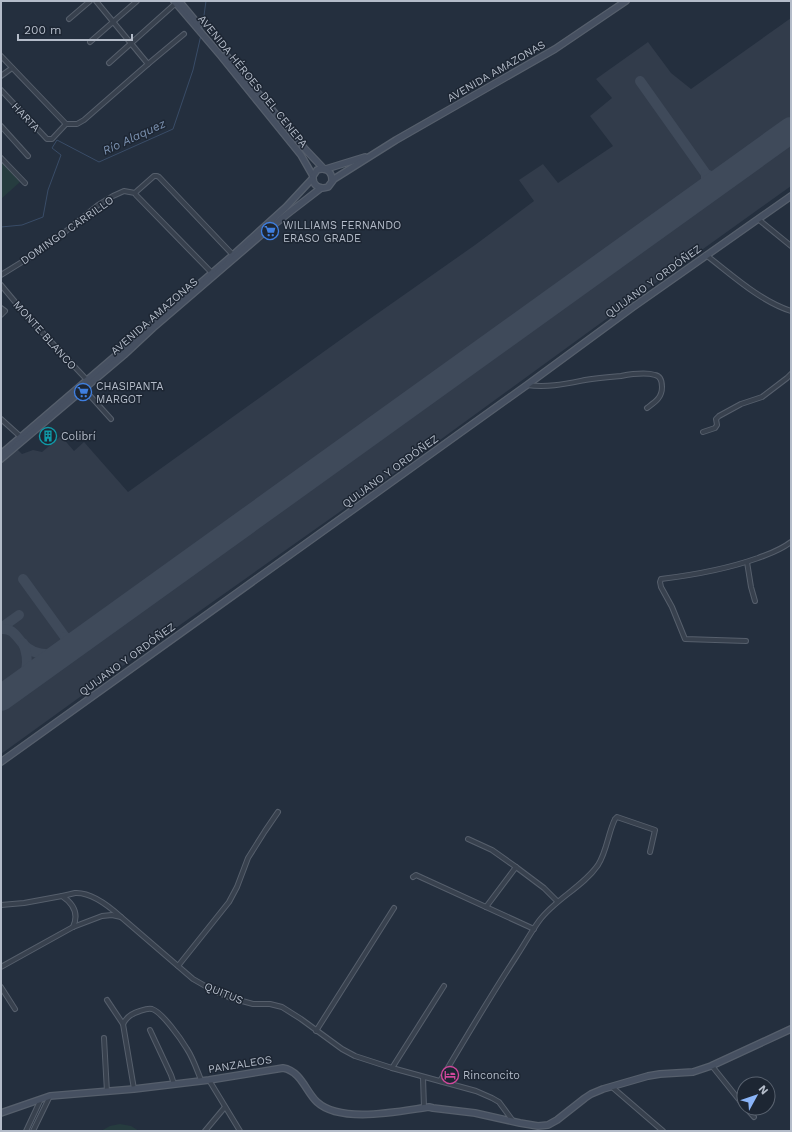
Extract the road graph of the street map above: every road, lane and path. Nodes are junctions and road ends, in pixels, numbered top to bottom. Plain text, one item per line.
1 (90, 1) edge
2 (96, 1) edge
3 (137, 1) edge
4 (626, 1) edge
5 (179, 4) edge
6 (69, 19) dead end
7 (113, 21) junction
8 (184, 34) dead end
9 (90, 42) dead end
10 (131, 43) junction
11 (222, 54) junction
12 (1, 56) edge
13 (109, 63) dead end
14 (148, 64) junction
15 (12, 68) junction
16 (1, 76) edge
17 (1, 90) edge
18 (66, 124) junction
19 (1, 126) edge
20 (372, 154) junction
21 (28, 156) dead end
22 (1, 159) edge
23 (325, 169) junction
24 (313, 177) junction
25 (332, 180) junction
26 (25, 183) dead end
27 (320, 188) junction
28 (135, 193) junction
29 (791, 196) edge
30 (758, 219) junction
31 (791, 246) edge
32 (233, 255) junction
33 (706, 255) junction
34 (212, 273) junction
35 (1, 275) edge
36 (1, 285) edge
37 (1, 308) edge
38 (791, 311) edge
39 (1, 315) edge
40 (791, 374) edge
41 (89, 382) junction
42 (527, 385) junction
43 (84, 390) junction
44 (647, 408) dead end
45 (1, 419) edge
46 (111, 419) dead end
47 (703, 432) dead end
48 (22, 439) junction
49 (1, 455) edge
50 (791, 542) edge
51 (747, 562) junction
52 (755, 601) dead end
53 (746, 641) dead end
54 (1, 762) edge
55 (278, 812) dead end
56 (468, 839) dead end
57 (650, 852) dead end
58 (516, 867) junction
59 (413, 877) dead end
60 (62, 896) junction
61 (557, 901) junction
62 (1, 905) edge
63 (486, 907) junction
64 (394, 908) dead end
65 (121, 917) junction
66 (73, 927) junction
67 (534, 929) junction
68 (178, 966) junction
69 (1, 967) edge
70 (444, 986) dead end
71 (1, 987) edge
72 (107, 1000) dead end
73 (15, 1009) dead end
74 (123, 1024) junction
75 (791, 1029) edge
76 (150, 1030) dead end
77 (316, 1031) junction
78 (104, 1038) dead end
79 (712, 1066) junction
80 (392, 1068) junction
81 (422, 1077) junction
82 (201, 1080) junction
83 (209, 1080) junction
84 (440, 1081) junction
85 (174, 1084) junction
86 (612, 1087) junction
87 (134, 1089) junction
88 (107, 1092) junction
89 (50, 1096) junction
90 (736, 1096) edge
91 (41, 1099) junction
92 (225, 1106) junction
93 (424, 1108) junction
94 (1, 1113) edge
95 (513, 1121) junction
96 (538, 1126) junction
97 (26, 1131) edge
98 (33, 1131) edge
99 (205, 1131) edge
100 (240, 1131) edge
101 (534, 1131) edge
102 (663, 1131) edge

1 - 6 street
2 - 7 street
3 - 7 street
4 - 20 street, AVENIDA AMAZONAS
5 - 10 street
5 - 11 street, AVENIDA HÉROES DEL CENEPA
7 - 9 street
7 - 10 street
8 - 14 street
10 - 13 street
10 - 14 street
11 - 23 street, AVENIDA HÉROES DEL CENEPA
11 - 24 street, AVENIDA HÉROES DEL CENEPA
12 - 15 street
14 - 18 street
15 - 16 street
15 - 18 street
17 - 18 street, HARTA
19 - 21 street
20 - 23 street
20 - 25 street
22 - 26 street
23 - 24 street
23 - 25 street
24 - 27 street
24 - 32 street, AVENIDA AMAZONAS
25 - 27 street
27 - 41 street, AVENIDA AMAZONAS
28 - 32 street
28 - 34 street
28 - 35 street, DOMINGO CARRILLO
29 - 30 street, QUIJANO Y ORDÓÑEZ
30 - 31 street
30 - 33 street, QUIJANO Y ORDÓÑEZ
32 - 34 street, AVENIDA AMAZONAS
33 - 38 street
33 - 42 street, QUIJANO Y ORDÓÑEZ
34 - 41 street, AVENIDA AMAZONAS
36 - 41 street, MONTE BLANCO
37 - 39 street
40 - 47 street
41 - 43 street, AVENIDA AMAZONAS
41 - 48 street, AVENIDA AMAZONAS
42 - 44 street
42 - 54 street, QUIJANO Y ORDÓÑEZ
43 - 46 street
43 - 48 street, AVENIDA AMAZONAS
45 - 48 street
48 - 49 street, AVENIDA AMAZONAS
50 - 51 street
51 - 52 street
51 - 53 street
55 - 68 street
56 - 58 street
57 - 61 street
58 - 61 street
58 - 63 street
59 - 63 street
60 - 62 street, QUITUS
60 - 65 street, QUITUS
60 - 66 street
61 - 67 street
63 - 67 street
64 - 77 street
65 - 66 street
65 - 68 street, QUITUS
66 - 69 street
67 - 84 street
68 - 77 street, QUITUS
70 - 80 street
71 - 73 street
72 - 74 street
74 - 82 street
74 - 87 street
75 - 79 street
76 - 85 street
77 - 80 street, QUITUS
78 - 88 street
79 - 86 street
79 - 90 street
80 - 81 street, QUITUS
81 - 84 street, QUITUS
81 - 93 street
82 - 83 street, PANZALEOS
82 - 85 street, PANZALEOS
83 - 92 street
83 - 93 street, PANZALEOS
84 - 95 street, QUITUS
85 - 87 street, PANZALEOS
86 - 96 street
86 - 102 street
87 - 88 street, PANZALEOS
88 - 89 street, PANZALEOS
89 - 91 street, PANZALEOS
89 - 98 street
91 - 94 street, PANZALEOS
91 - 97 street
92 - 99 street
92 - 100 street
93 - 95 street, PANZALEOS
95 - 96 street, PANZALEOS
96 - 101 street

